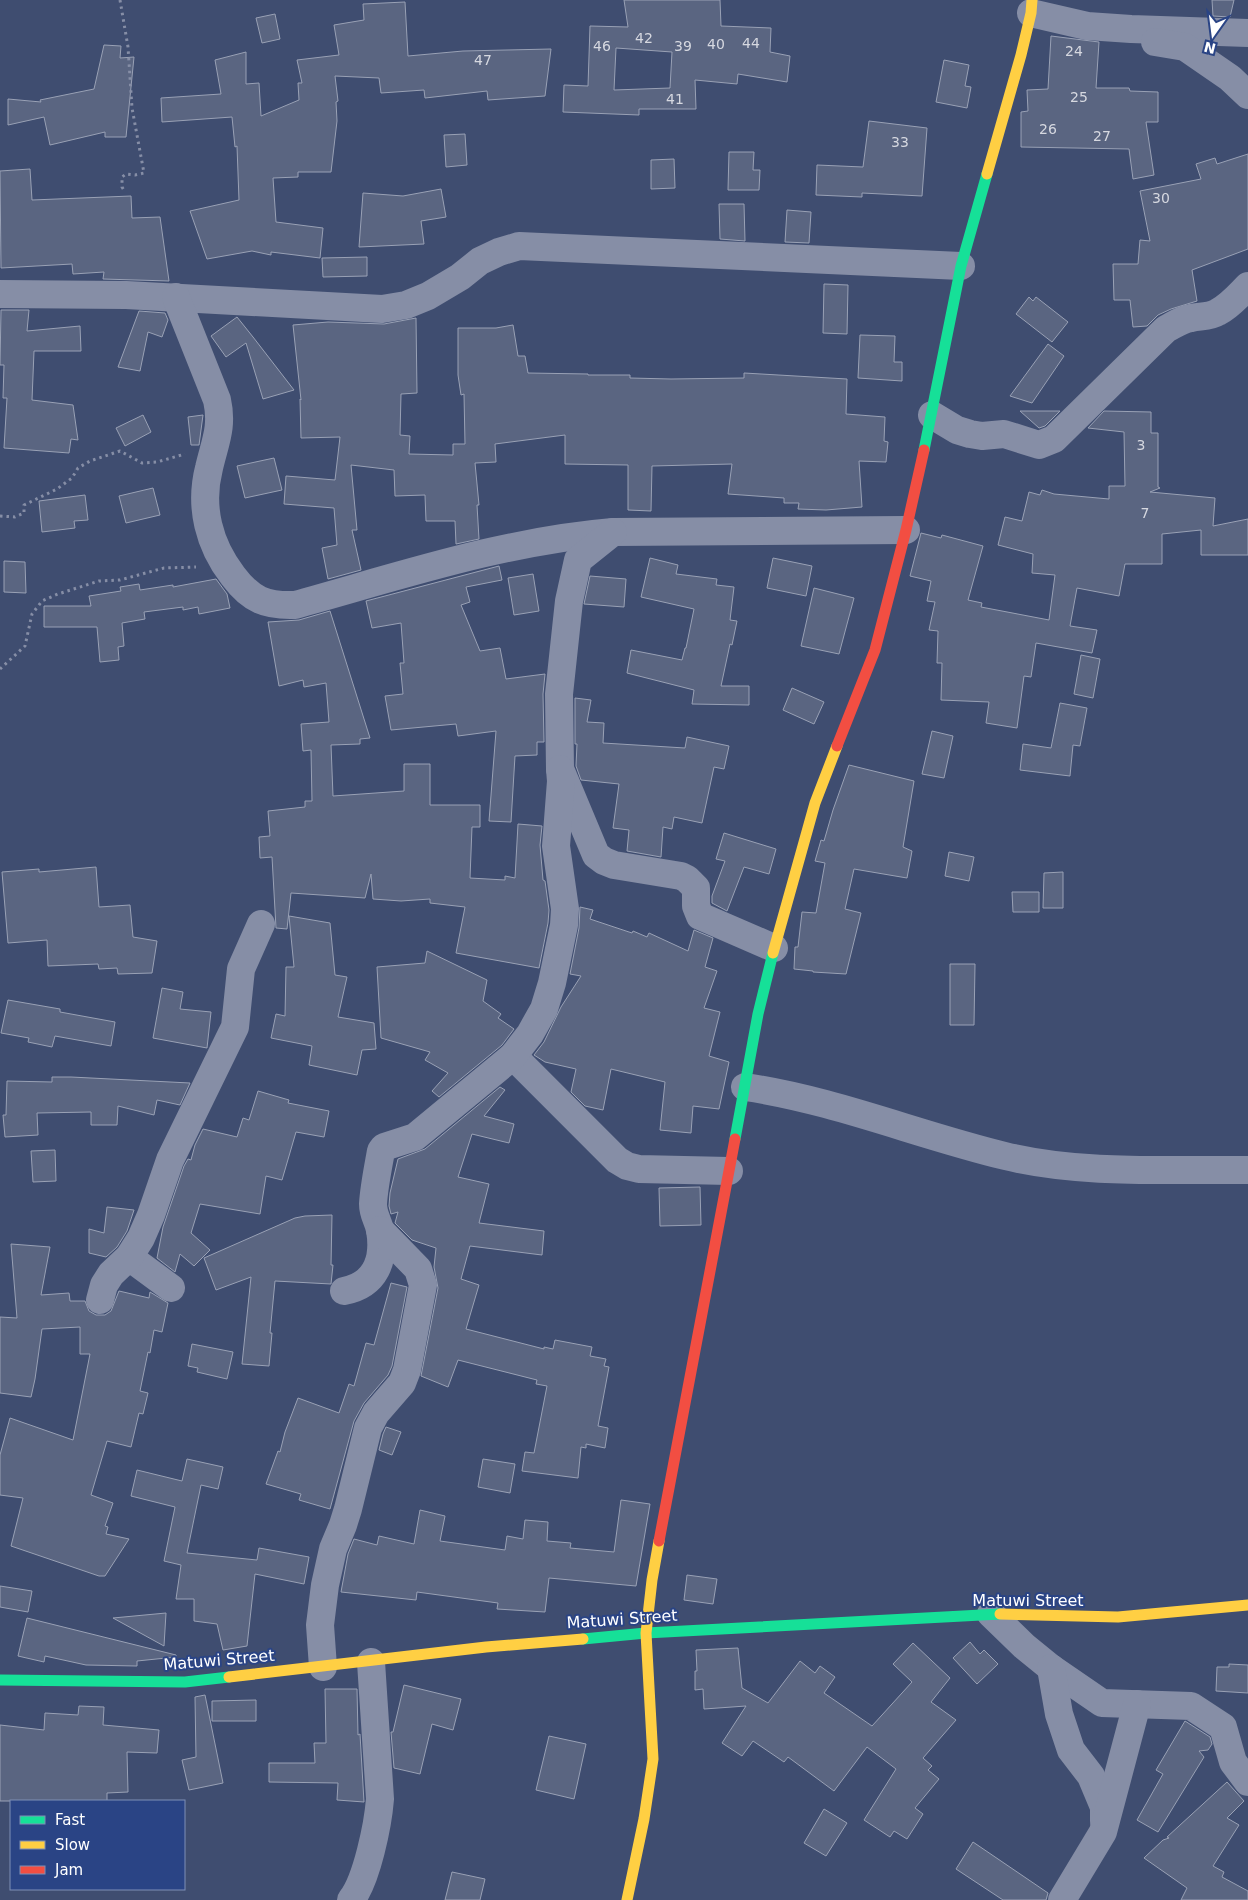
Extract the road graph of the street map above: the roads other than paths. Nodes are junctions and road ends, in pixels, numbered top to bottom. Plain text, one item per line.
1 (1031, 7) edge
2 (1131, 29) junction
3 (1248, 33) edge
4 (1248, 95) edge
5 (960, 266) junction
6 (1248, 286) edge
7 (0, 294) edge
8 (176, 297) junction
9 (932, 415) junction
10 (906, 530) junction
11 (613, 532) junction
12 (560, 769) junction
13 (261, 924) dead end
14 (774, 948) junction
15 (513, 1056) junction
16 (745, 1087) junction
17 (729, 1170) junction
18 (1248, 1170) edge
19 (380, 1230) junction
20 (129, 1256) junction
21 (170, 1288) dead end
22 (344, 1292) dead end
23 (100, 1300) dead end
24 (1248, 1605) edge
25 (991, 1614) junction
26 (646, 1633) junction
27 (371, 1662) junction
28 (323, 1667) junction
29 (1051, 1668) junction
30 (0, 1680) edge
31 (1137, 1704) junction
32 (1248, 1782) edge
33 (1103, 1832) junction
34 (351, 1900) edge
35 (627, 1900) edge
36 (1062, 1900) edge

1 - 2 street
1 - 5 street
2 - 3 street
2 - 4 street
5 - 8 street
5 - 9 street
6 - 9 street
7 - 8 street
8 - 11 street
9 - 10 street
10 - 11 street
10 - 14 street
11 - 12 street
12 - 14 street
12 - 15 street
13 - 20 street
14 - 16 street
15 - 17 street
15 - 19 street
16 - 17 street
16 - 18 street
17 - 26 street
19 - 22 street
19 - 28 street
20 - 21 street
20 - 23 street
24 - 25 street, Matuwi Street
25 - 26 street, Matuwi Street
25 - 29 street
26 - 27 street, Matuwi Street
26 - 35 street
27 - 28 street, Matuwi Street
27 - 34 street
28 - 30 street, Matuwi Street
29 - 31 street
29 - 33 street
31 - 32 street
31 - 33 street
33 - 36 street

